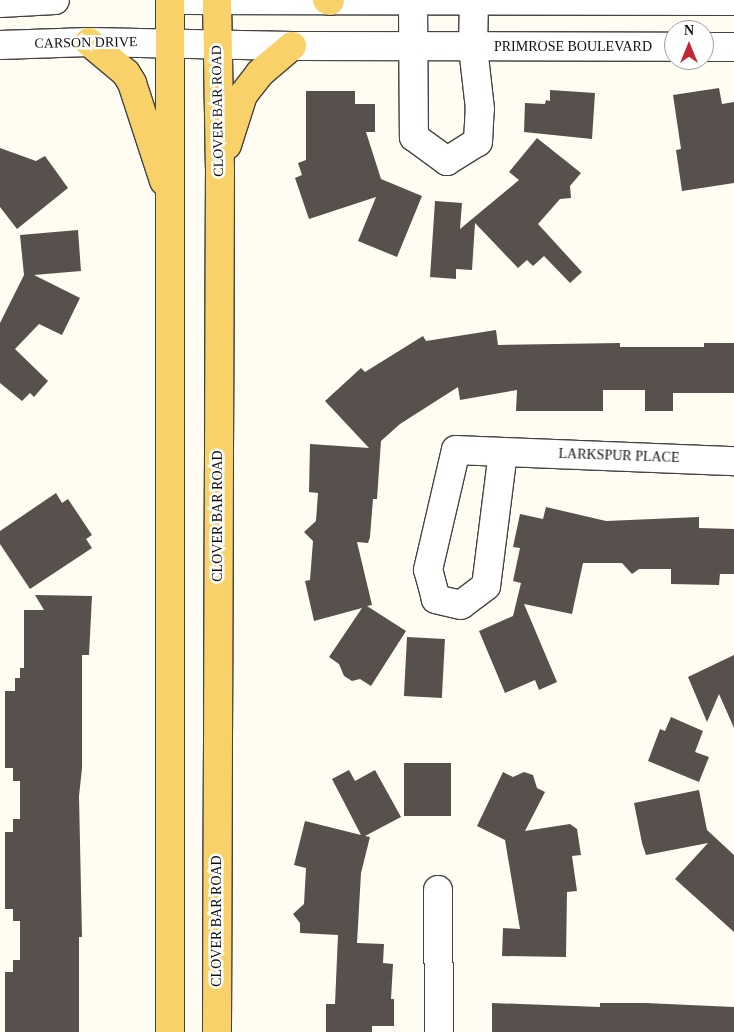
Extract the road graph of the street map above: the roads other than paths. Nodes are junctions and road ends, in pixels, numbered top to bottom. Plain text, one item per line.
1 (55, 0) edge
2 (170, 0) edge
3 (178, 0) edge
4 (217, 0) edge
5 (329, 1) edge
6 (474, 1) edge
7 (734, 1) edge
8 (0, 2) edge
9 (413, 3) junction
10 (89, 42) junction
11 (172, 44) junction
12 (0, 45) edge
13 (217, 45) junction
14 (292, 46) junction
15 (415, 46) junction
16 (664, 47) edge
17 (714, 47) edge
18 (734, 47) edge
19 (473, 48) junction
20 (220, 168) junction
21 (172, 205) junction
22 (503, 452) junction
23 (734, 461) edge
24 (438, 890) dead end
25 (170, 1032) edge
26 (217, 1032) edge
27 (440, 1032) edge

1 - 8 street
2 - 11 main road
3 - 4 street
4 - 5 street
4 - 13 main road, CLOVER BAR ROAD
5 - 9 street
6 - 7 street
6 - 9 street
6 - 19 street, PRIMROSE BOULEVARD
9 - 15 street, PRIMROSE BOULEVARD
10 - 11 street, CARSON DRIVE
10 - 12 street, CARSON DRIVE
10 - 21 main road
11 - 13 street, CARSON DRIVE
11 - 21 main road
13 - 14 street, PRIMROSE BOULEVARD
13 - 20 main road, CLOVER BAR ROAD
14 - 15 street, PRIMROSE BOULEVARD
14 - 20 main road
15 - 19 street, PRIMROSE BOULEVARD
15 - 19 street, PRIMROSE BOULEVARD
16 - 19 street, PRIMROSE BOULEVARD
17 - 18 street
20 - 26 main road, CLOVER BAR ROAD
21 - 25 main road
22 - 22 street, LARKSPUR PLACE
22 - 23 street, LARKSPUR PLACE
24 - 27 street

